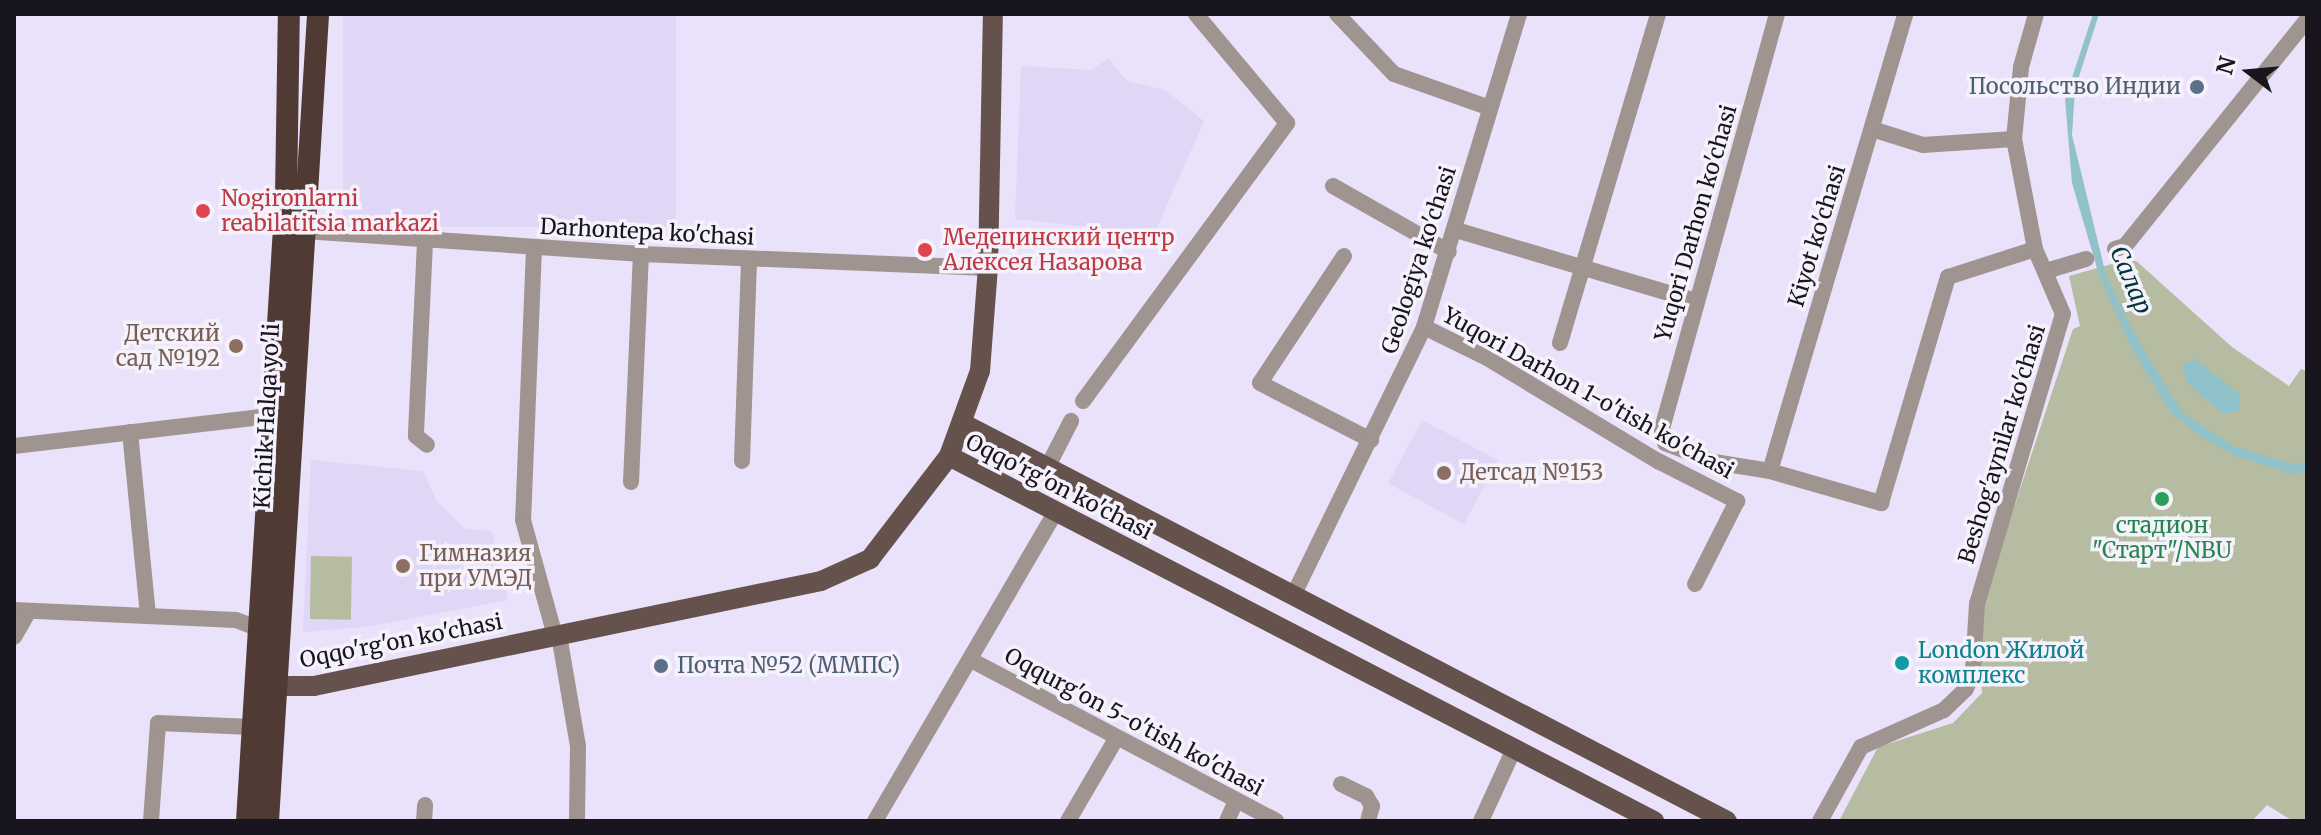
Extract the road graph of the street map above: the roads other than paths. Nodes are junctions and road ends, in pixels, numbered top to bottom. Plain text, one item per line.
1 (289, 14) edge
2 (297, 14) edge
3 (318, 14) edge
4 (993, 14) edge
5 (1196, 14) edge
6 (1337, 14) edge
7 (1519, 14) edge
8 (1658, 14) edge
9 (1777, 14) edge
10 (1905, 14) edge
11 (2036, 14) edge
12 (2307, 20) edge
13 (1490, 108) junction
14 (1872, 129) junction
15 (2014, 139) junction
16 (287, 167) junction
17 (1333, 186) dead end
18 (1456, 230) junction
19 (294, 231) junction
20 (425, 242) junction
21 (534, 248) junction
22 (2035, 249) junction
23 (2115, 249) dead end
24 (1449, 252) junction
25 (641, 254) junction
26 (1344, 256) dead end
27 (2086, 259) dead end
28 (749, 260) junction
29 (988, 268) junction
30 (1583, 268) junction
31 (2046, 271) junction
32 (1696, 301) junction
33 (1424, 327) junction
34 (1560, 343) dead end
35 (1083, 401) dead end
36 (271, 416) junction
37 (1071, 421) dead end
38 (964, 424) junction
39 (130, 432) junction
40 (1371, 440) junction
41 (1665, 443) joint
42 (427, 445) dead end
43 (14, 446) edge
44 (949, 456) junction
45 (742, 461) dead end
46 (1047, 468) junction
47 (1770, 471) junction
48 (631, 482) dead end
49 (1056, 511) junction
50 (1695, 584) dead end
51 (1293, 596) junction
52 (21, 611) edge
53 (148, 614) junction
54 (255, 630) junction
55 (280, 635) junction
56 (557, 635) junction
57 (14, 637) edge
58 (1398, 650) junction
59 (971, 660) junction
60 (1383, 681) junction
61 (253, 686) junction
62 (277, 687) junction
63 (1528, 718) junction
64 (252, 727) junction
65 (1116, 739) junction
66 (1514, 749) junction
67 (1341, 784) dead end
68 (1235, 803) junction
69 (151, 821) edge
70 (247, 821) edge
71 (268, 821) edge
72 (577, 821) edge
73 (875, 821) edge
74 (1068, 821) edge
75 (1227, 821) edge
76 (1276, 821) edge
77 (1368, 821) edge
78 (1481, 821) edge
79 (1654, 821) edge
80 (1727, 821) edge
81 (1820, 821) edge

1 - 16 highway, Kichik Halqa yo'li
2 - 16 main road
3 - 19 highway, Kichik Halqa yo'li
4 - 29 main road
5 - 35 street
6 - 13 street
7 - 13 street, Geologiya ko'chasi
8 - 30 street
9 - 32 street, Yuqori Darhon ko'chasi
10 - 14 street, Kiyot ko'chasi
11 - 15 street, Beshog'aynilar ko'chasi
12 - 23 street
13 - 18 street, Geologiya ko'chasi
14 - 15 street
14 - 47 street, Kiyot ko'chasi
15 - 22 street, Beshog'aynilar ko'chasi
16 - 19 highway, Kichik Halqa yo'li
17 - 24 street
18 - 24 street, Geologiya ko'chasi
18 - 30 street
19 - 20 street, Darhontepa ko'chasi
19 - 36 highway, Kichik Halqa yo'li
19 - 55 highway, Kichik Halqa yo'li
20 - 21 street, Darhontepa ko'chasi
20 - 42 street
21 - 25 street, Darhontepa ko'chasi
21 - 56 street
22 - 31 street, Beshog'aynilar ko'chasi
22 - 47 street, Yuqori Darhon 1-o'tish ko'chasi
24 - 33 street, Geologiya ko'chasi
25 - 28 street, Darhontepa ko'chasi
25 - 48 street
26 - 40 street
27 - 31 street
28 - 29 street, Darhontepa ko'chasi
28 - 45 street
29 - 38 main road
30 - 32 street
30 - 34 street
31 - 81 street, Beshog'aynilar ko'chasi
32 - 41 street, Yuqori Darhon ko'chasi
33 - 40 street, Geologiya ko'chasi
33 - 50 street, Yuqori Darhon 1-o'tish ko'chasi
36 - 39 street
36 - 54 highway, Kichik Halqa yo'li
37 - 46 street
38 - 44 main road
38 - 46 main road, Oqqo'rg'on ko'chasi
39 - 43 street
39 - 53 street
40 - 51 street, Geologiya ko'chasi
41 - 47 street, Yuqori Darhon 1-o'tish ko'chasi
44 - 49 main road, Oqqo'rg'on ko'chasi
44 - 56 main road, Oqqo'rg'on ko'chasi
46 - 51 main road, Oqqo'rg'on ko'chasi
49 - 59 street
49 - 60 main road, Oqqo'rg'on ko'chasi
51 - 58 main road, Oqqo'rg'on ko'chasi
52 - 53 street
52 - 57 street
53 - 54 street
54 - 55 street
54 - 61 highway, Kichik Halqa yo'li
55 - 62 highway, Kichik Halqa yo'li
56 - 62 main road, Oqqo'rg'on ko'chasi
56 - 72 street
58 - 60 main road
58 - 63 main road, Oqqo'rg'on ko'chasi
59 - 65 street, Oqqurg'on 5-o'tish ko'chasi
59 - 73 street
60 - 66 main road, Oqqo'rg'on ko'chasi
61 - 62 main road, Oqqo'rg'on ko'chasi
61 - 64 highway, Kichik Halqa yo'li
62 - 71 highway, Kichik Halqa yo'li
63 - 66 main road
63 - 80 main road, Oqqo'rg'on ko'chasi
64 - 69 street
64 - 70 highway, Kichik Halqa yo'li
65 - 68 street, Oqqurg'on 5-o'tish ko'chasi
65 - 74 street
66 - 78 street
66 - 79 main road, Oqqo'rg'on ko'chasi
67 - 77 street
68 - 75 street
68 - 76 street, Oqqurg'on 5-o'tish ko'chasi

